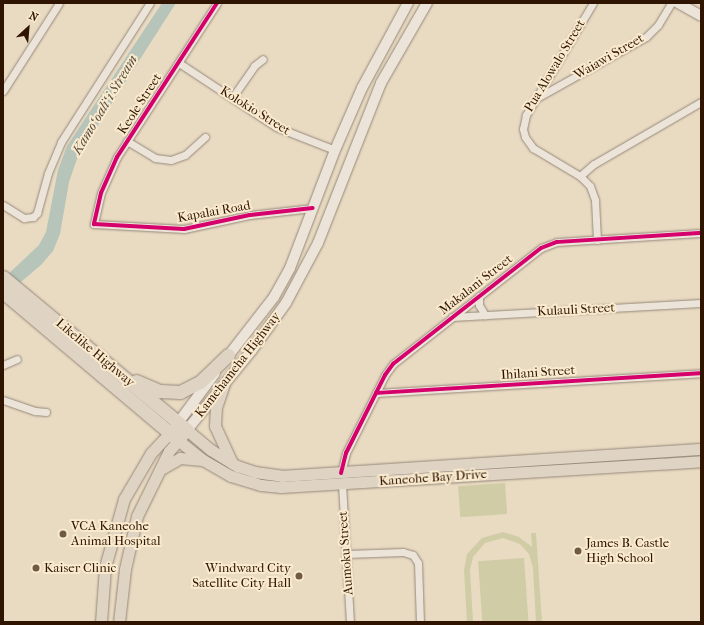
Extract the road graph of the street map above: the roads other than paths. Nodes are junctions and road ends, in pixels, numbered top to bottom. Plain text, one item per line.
1 (59, 3) edge
2 (150, 3) edge
3 (217, 3) edge
4 (408, 3) edge
5 (427, 3) edge
6 (593, 3) edge
7 (671, 3) edge
8 (678, 3) edge
9 (701, 16) edge
10 (377, 56) junction
11 (263, 59) dead end
12 (179, 63) junction
13 (389, 66) junction
14 (4, 87) edge
15 (232, 98) junction
16 (535, 99) junction
17 (701, 102) edge
18 (205, 137) dead end
19 (127, 141) junction
20 (335, 150) junction
21 (580, 176) junction
22 (3, 205) edge
23 (313, 208) junction
24 (329, 214) junction
25 (94, 224) joint
26 (701, 233) edge
27 (597, 240) junction
28 (3, 277) edge
29 (9, 292) edge
30 (479, 296) junction
31 (701, 303) edge
32 (485, 315) junction
33 (452, 317) junction
34 (240, 340) junction
35 (252, 350) junction
36 (228, 355) junction
37 (17, 359) dead end
38 (3, 365) edge
39 (121, 373) junction
40 (701, 373) edge
41 (224, 384) junction
42 (376, 393) junction
43 (3, 400) edge
44 (140, 408) junction
45 (46, 412) dead end
46 (178, 431) junction
47 (701, 449) edge
48 (151, 453) junction
49 (652, 458) junction
50 (203, 460) junction
51 (701, 461) edge
52 (232, 463) junction
53 (157, 472) junction
54 (341, 478) junction
55 (347, 554) junction
56 (105, 567) junction
57 (125, 569) junction
58 (101, 622) edge
59 (119, 622) edge
60 (350, 622) edge
61 (420, 622) edge

1 - 14 street
2 - 22 street
3 - 12 street, Keole Street
4 - 10 main road, Kamehameha Highway
5 - 13 main road, Kamehameha Highway
6 - 16 street, Pua Alowalo Street
7 - 16 street, Waiawi Street
8 - 9 main road
10 - 13 main road
10 - 20 main road, Kamehameha Highway
11 - 15 street
12 - 15 street, Kolokio Street
12 - 19 street, Keole Street
13 - 24 main road, Kamehameha Highway
15 - 20 street, Kolokio Street
16 - 21 street, Pua Alowalo Street
17 - 21 street
18 - 19 street
19 - 25 street, Keole Street
20 - 23 main road, Kamehameha Highway
21 - 27 street, Pua Alowalo Street
23 - 24 main road
23 - 25 street, Kapalai Road
23 - 34 main road, Kamehameha Highway
24 - 35 main road, Kamehameha Highway
26 - 27 street, Makalani Street
27 - 30 street, Makalani Street
28 - 29 highway, Likelike Highway
29 - 39 highway, Likelike Highway
29 - 44 highway, Likelike Highway
30 - 32 street
30 - 33 street, Makalani Street
31 - 32 street, Kulauli Street
32 - 33 street, Kulauli Street
33 - 42 street, Makalani Street
34 - 35 main road
34 - 36 main road, Kamehameha Highway
35 - 41 main road, Kamehameha Highway
36 - 39 highway
36 - 46 main road, Kamehameha Highway
37 - 38 street
39 - 46 highway, Likelike Highway
40 - 42 street, Ihilani Street
41 - 46 main road, Kamehameha Highway
41 - 52 main road
42 - 54 street, Makalani Street
43 - 45 street
44 - 46 highway, Likelike Highway
44 - 48 main road
46 - 48 main road
46 - 50 main road, Kaneohe Bay Drive
46 - 52 main road, Kaneohe Bay Drive
46 - 53 main road, Kamehameha Highway
47 - 49 main road, Kaneohe Bay Drive
48 - 56 main road
49 - 51 main road, Kaneohe Bay Drive
49 - 54 main road, Kaneohe Bay Drive
50 - 53 main road
50 - 54 main road, Kaneohe Bay Drive
52 - 54 main road, Kaneohe Bay Drive
53 - 57 main road, Kamehameha Highway
54 - 55 street, Aumoku Street
55 - 60 street, Aumoku Street
55 - 61 street
56 - 57 main road
56 - 58 main road
57 - 59 main road, Kamehameha Highway

